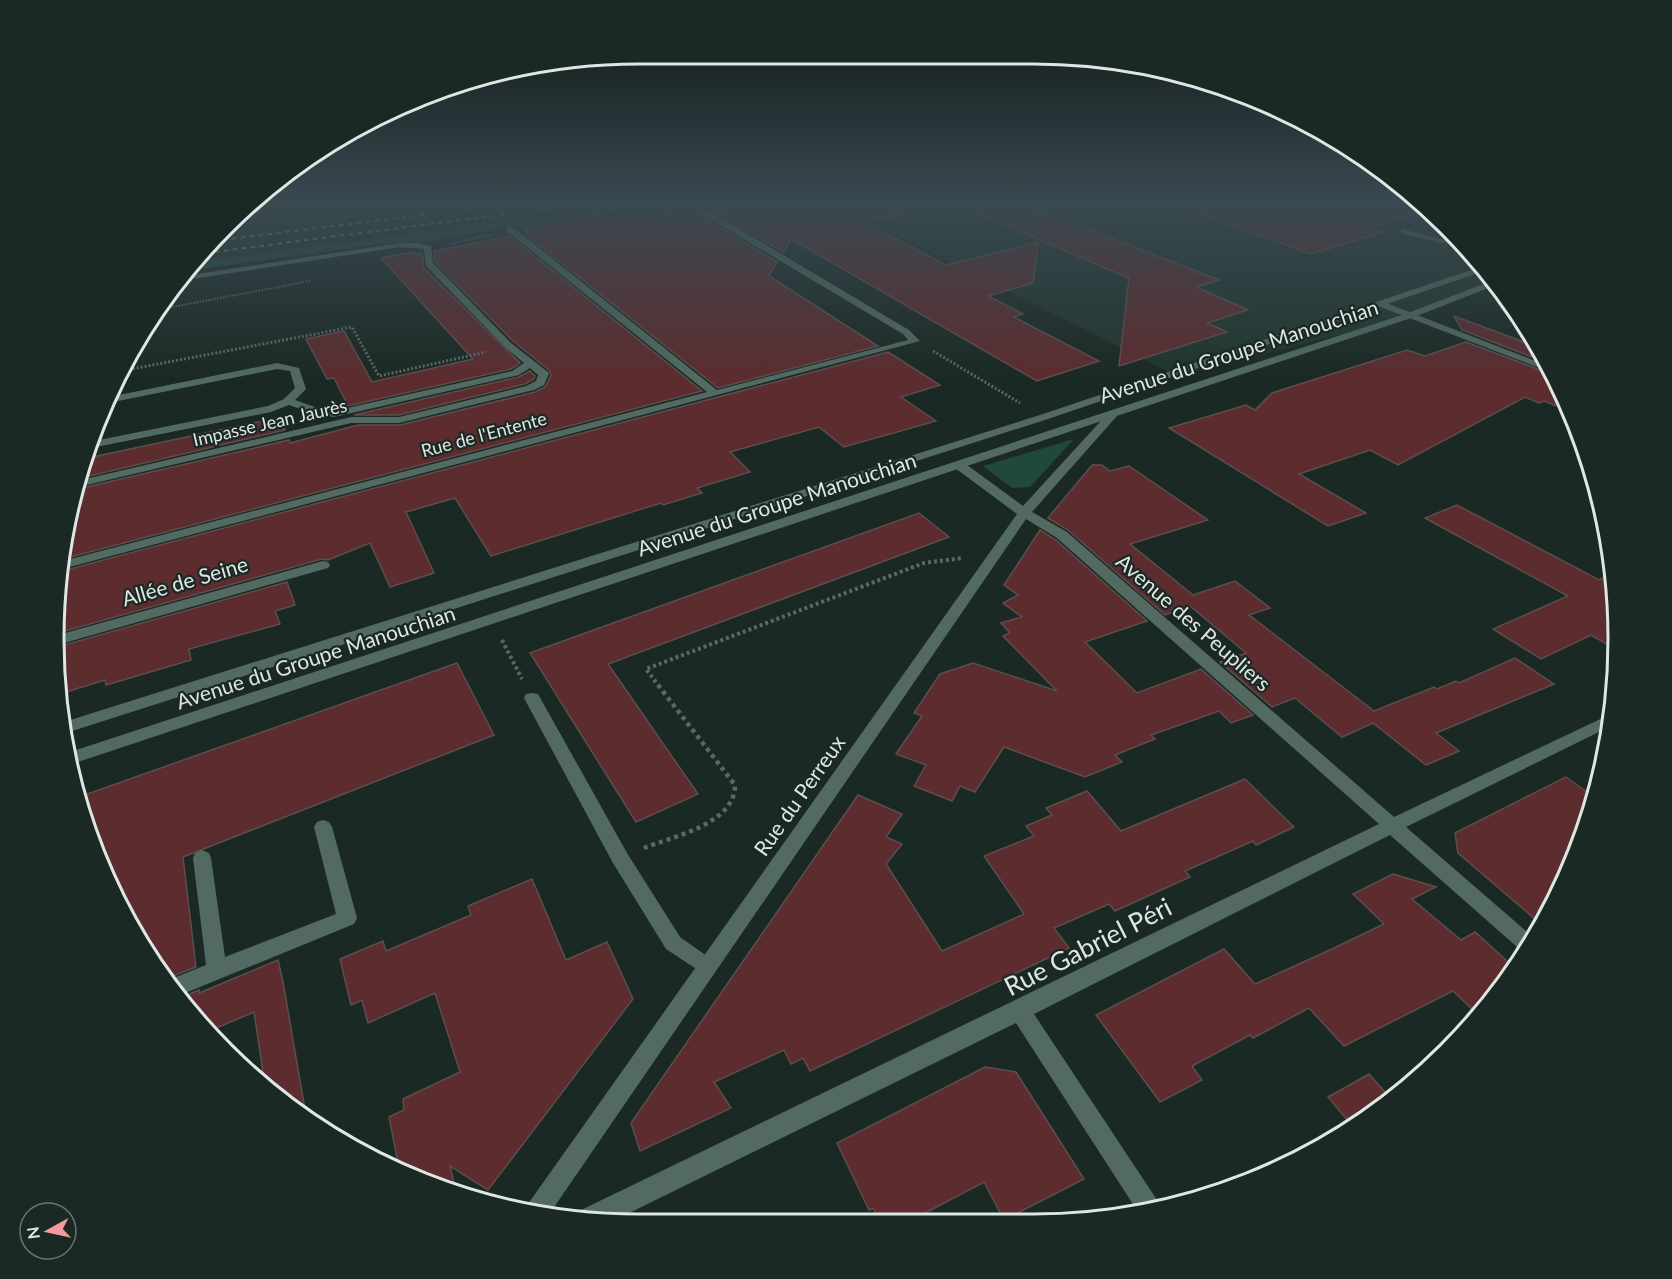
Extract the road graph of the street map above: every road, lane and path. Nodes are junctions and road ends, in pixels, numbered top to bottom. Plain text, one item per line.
1 (306, 260) edge
2 (429, 260) edge
3 (542, 260) edge
4 (785, 260) edge
5 (1475, 272) edge
6 (193, 277) edge
7 (315, 281) dead end
8 (1486, 286) edge
9 (1381, 304) junction
10 (170, 307) edge
11 (1410, 315) junction
12 (915, 341) junction
13 (511, 347) junction
14 (532, 363) junction
15 (1537, 365) edge
16 (133, 369) edge
17 (714, 393) junction
18 (118, 398) edge
19 (288, 401) junction
20 (1113, 414) junction
21 (1044, 417) junction
22 (99, 444) edge
23 (959, 465) junction
24 (87, 482) edge
25 (1024, 513) junction
26 (990, 563) junction
27 (69, 564) edge
28 (323, 565) dead end
29 (493, 620) junction
30 (64, 638) edge
31 (532, 698) joint
32 (1601, 724) edge
33 (71, 726) edge
34 (77, 756) edge
35 (1390, 825) junction
36 (323, 827) dead end
37 (202, 858) dead end
38 (620, 858) junction
39 (1522, 940) edge
40 (707, 967) junction
41 (217, 970) junction
42 (180, 985) edge
43 (1020, 1011) junction
44 (1146, 1203) edge
45 (540, 1206) edge
46 (602, 1213) edge

1 - 6 street
2 - 13 street
3 - 17 street
4 - 12 street
5 - 9 street, Avenue du Groupe Manouchian
7 - 10 path
8 - 11 street, Avenue du Groupe Manouchian
9 - 11 street
9 - 21 street, Avenue du Groupe Manouchian
11 - 15 street
11 - 20 street, Avenue du Groupe Manouchian
12 - 17 street, Rue de l'Entente
12 - 21 path
13 - 14 street
13 - 16 path
14 - 19 street
14 - 24 street, Impasse Jean Jaurès
17 - 27 street, Rue de l'Entente
18 - 19 street
19 - 22 street
20 - 23 street, Avenue du Groupe Manouchian
20 - 25 street, Rue du Perreux
21 - 33 street, Avenue du Groupe Manouchian
23 - 25 street, Avenue des Peupliers
23 - 29 street, Avenue du Groupe Manouchian
25 - 26 street, Rue du Perreux
25 - 35 street, Avenue des Peupliers
26 - 38 path
26 - 40 street, Rue du Perreux
28 - 30 street, Allée de Seine
29 - 31 path
29 - 34 street, Avenue du Groupe Manouchian
31 - 38 street
32 - 35 street, Rue Gabriel Péri
35 - 39 street, Avenue des Peupliers
35 - 43 street, Rue Gabriel Péri
36 - 41 street
37 - 41 street
38 - 40 street
40 - 45 street, Rue du Perreux
41 - 42 street
43 - 44 street
43 - 46 street, Rue Gabriel Péri

